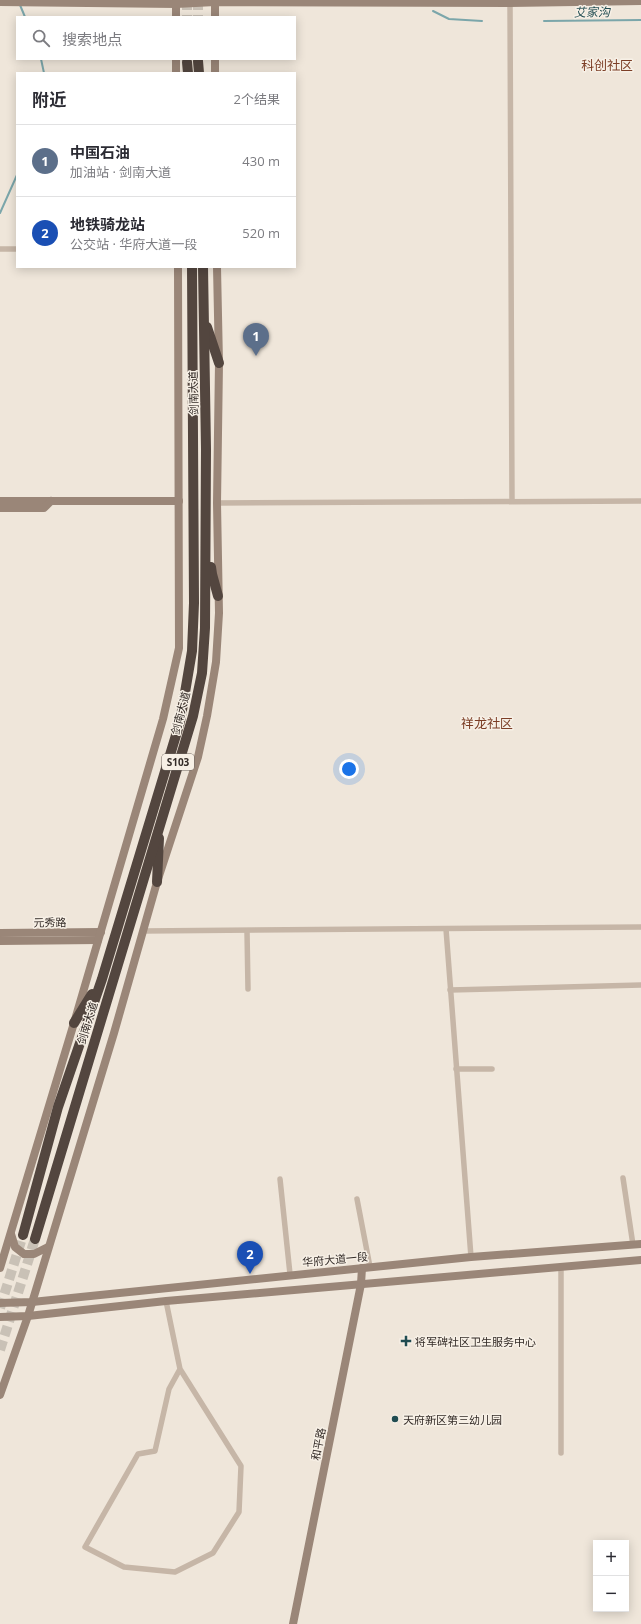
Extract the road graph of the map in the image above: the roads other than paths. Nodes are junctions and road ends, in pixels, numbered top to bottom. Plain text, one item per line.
1 (215, 1) edge
2 (641, 1) edge
3 (0, 2) edge
4 (176, 2) edge
5 (510, 2) junction
6 (176, 16) edge
7 (215, 16) edge
8 (198, 61) dead end
9 (179, 64) edge
10 (187, 72) edge
11 (199, 72) edge
12 (1, 249) edge
13 (16, 249) edge
14 (178, 268) edge
15 (192, 268) edge
16 (202, 268) edge
17 (217, 268) edge
18 (204, 316) junction
19 (219, 363) junction
20 (206, 493) junction
21 (0, 501) edge
22 (51, 501) junction
23 (179, 501) junction
24 (512, 501) junction
25 (641, 501) edge
26 (217, 503) junction
27 (0, 508) edge
28 (218, 596) junction
29 (161, 819) junction
30 (157, 882) junction
31 (641, 928) edge
32 (446, 929) junction
33 (247, 930) junction
34 (143, 931) junction
35 (0, 934) edge
36 (99, 936) junction
37 (0, 941) edge
38 (102, 979) junction
39 (641, 985) edge
40 (248, 989) dead end
41 (450, 990) junction
42 (74, 1024) junction
43 (456, 1069) junction
44 (492, 1069) dead end
45 (623, 1178) dead end
46 (280, 1179) dead end
47 (357, 1199) dead end
48 (11, 1234) junction
49 (23, 1235) tunnel mouth
50 (36, 1239) tunnel mouth
51 (637, 1244) edge
52 (48, 1247) junction
53 (471, 1257) junction
54 (641, 1260) edge
55 (561, 1266) junction
56 (366, 1267) junction
57 (0, 1268) edge
58 (290, 1274) junction
59 (361, 1284) junction
60 (166, 1301) junction
61 (32, 1302) junction
62 (0, 1303) edge
63 (28, 1316) junction
64 (0, 1318) edge
65 (180, 1369) junction
66 (1, 1390) edge
67 (561, 1453) dead end
68 (293, 1624) edge

1 - 4 main road
1 - 5 main road
1 - 7 main road
2 - 5 main road
3 - 4 main road
4 - 6 main road
5 - 24 street
8 - 11 highway
9 - 10 highway
12 - 13 street
14 - 23 main road
15 - 38 highway, 剑南大道 / S103
16 - 18 highway, 剑南大道 / S103
17 - 19 main road
18 - 19 highway
18 - 20 highway, 剑南大道 / S103
19 - 26 main road
20 - 28 highway
20 - 29 highway, 剑南大道 / S103
21 - 22 main road
22 - 23 main road
22 - 27 main road
23 - 36 main road
24 - 25 street
24 - 26 street
26 - 28 main road
28 - 30 main road
29 - 30 highway
29 - 50 highway, 剑南大道 / S103
30 - 34 main road
31 - 32 street
32 - 33 street
32 - 41 street
33 - 34 street
33 - 40 street
34 - 52 main road
35 - 36 main road, 元秀路
36 - 37 main road, 元秀路
36 - 42 main road
38 - 42 highway
38 - 49 highway, 剑南大道 / S103
39 - 41 street
41 - 43 street
42 - 48 main road
43 - 44 street
43 - 53 street
45 - 51 street
46 - 58 street
47 - 56 street
48 - 52 main road
48 - 57 main road
51 - 53 main road, 华府大道一段
52 - 61 main road
53 - 56 main road, 华府大道一段
54 - 55 main road
55 - 59 main road
55 - 67 street
56 - 58 main road, 华府大道一段
56 - 59 main road, 和平路
58 - 61 main road, 华府大道一段
59 - 60 main road
59 - 68 main road, 和平路
60 - 63 main road
60 - 65 street
61 - 62 main road, 华府大道一段
61 - 63 main road
63 - 64 main road
63 - 66 main road
65 - 65 street

